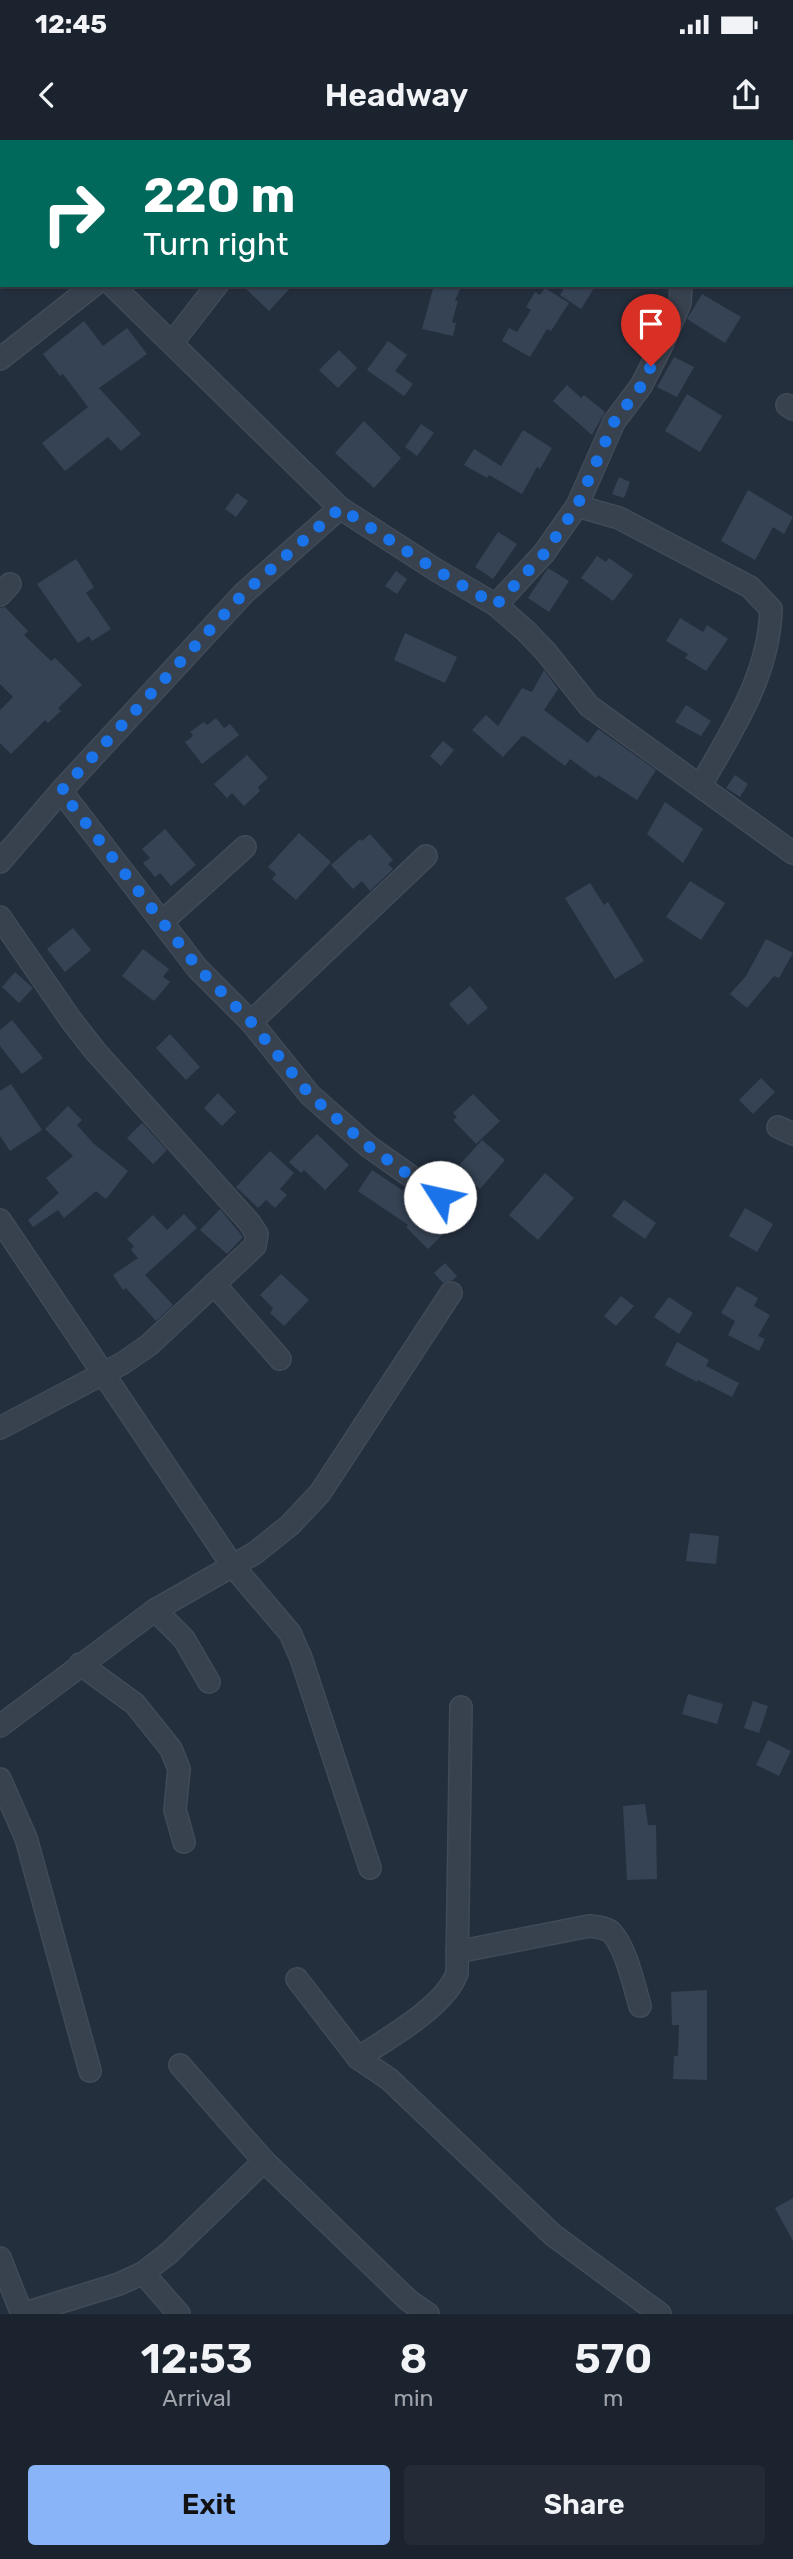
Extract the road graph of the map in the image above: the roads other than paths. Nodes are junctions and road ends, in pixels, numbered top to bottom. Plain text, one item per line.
1 (91, 287) edge
2 (114, 287) edge
3 (215, 287) edge
4 (681, 287) edge
5 (172, 343) junction
6 (0, 359) edge
7 (577, 506) junction
8 (340, 508) junction
9 (496, 605) junction
10 (701, 785) junction
11 (61, 791) junction
12 (245, 847) dead end
13 (793, 852) edge
14 (426, 856) dead end
15 (0, 862) edge
16 (0, 917) edge
17 (163, 921) junction
18 (251, 1022) junction
19 (440, 1197) dead end
20 (0, 1220) edge
21 (214, 1284) junction
22 (451, 1293) dead end
23 (280, 1359) dead end
24 (102, 1374) junction
25 (0, 1428) edge
26 (232, 1565) junction
27 (155, 1610) junction
28 (80, 1664) junction
29 (209, 1682) dead end
30 (461, 1707) dead end
31 (0, 1726) edge
32 (0, 1779) edge
33 (184, 1842) dead end
34 (370, 1868) dead end
35 (457, 1952) junction
36 (297, 1979) dead end
37 (640, 2006) dead end
38 (358, 2058) junction
39 (180, 2065) dead end
40 (90, 2071) dead end
41 (264, 2161) junction
42 (0, 2258) edge
43 (143, 2273) junction
44 (179, 2314) edge
45 (428, 2314) edge
46 (660, 2314) edge

1 - 6 street
2 - 5 street
3 - 5 street
4 - 7 street
5 - 8 street
7 - 9 street
7 - 10 street
8 - 9 street
8 - 11 street
9 - 10 street
10 - 13 street
11 - 15 street
11 - 17 street
12 - 17 street
14 - 18 street
16 - 21 street
17 - 18 street
18 - 19 street
20 - 24 street
21 - 23 street
21 - 24 street
22 - 26 street
24 - 25 street
24 - 26 street
26 - 27 street
26 - 34 street
27 - 28 street
27 - 29 street
28 - 31 street
28 - 33 street
30 - 35 street
32 - 40 street
35 - 37 street
35 - 38 street
36 - 38 street
38 - 46 street
39 - 41 street
41 - 43 street
41 - 45 street
42 - 43 street
43 - 44 street

